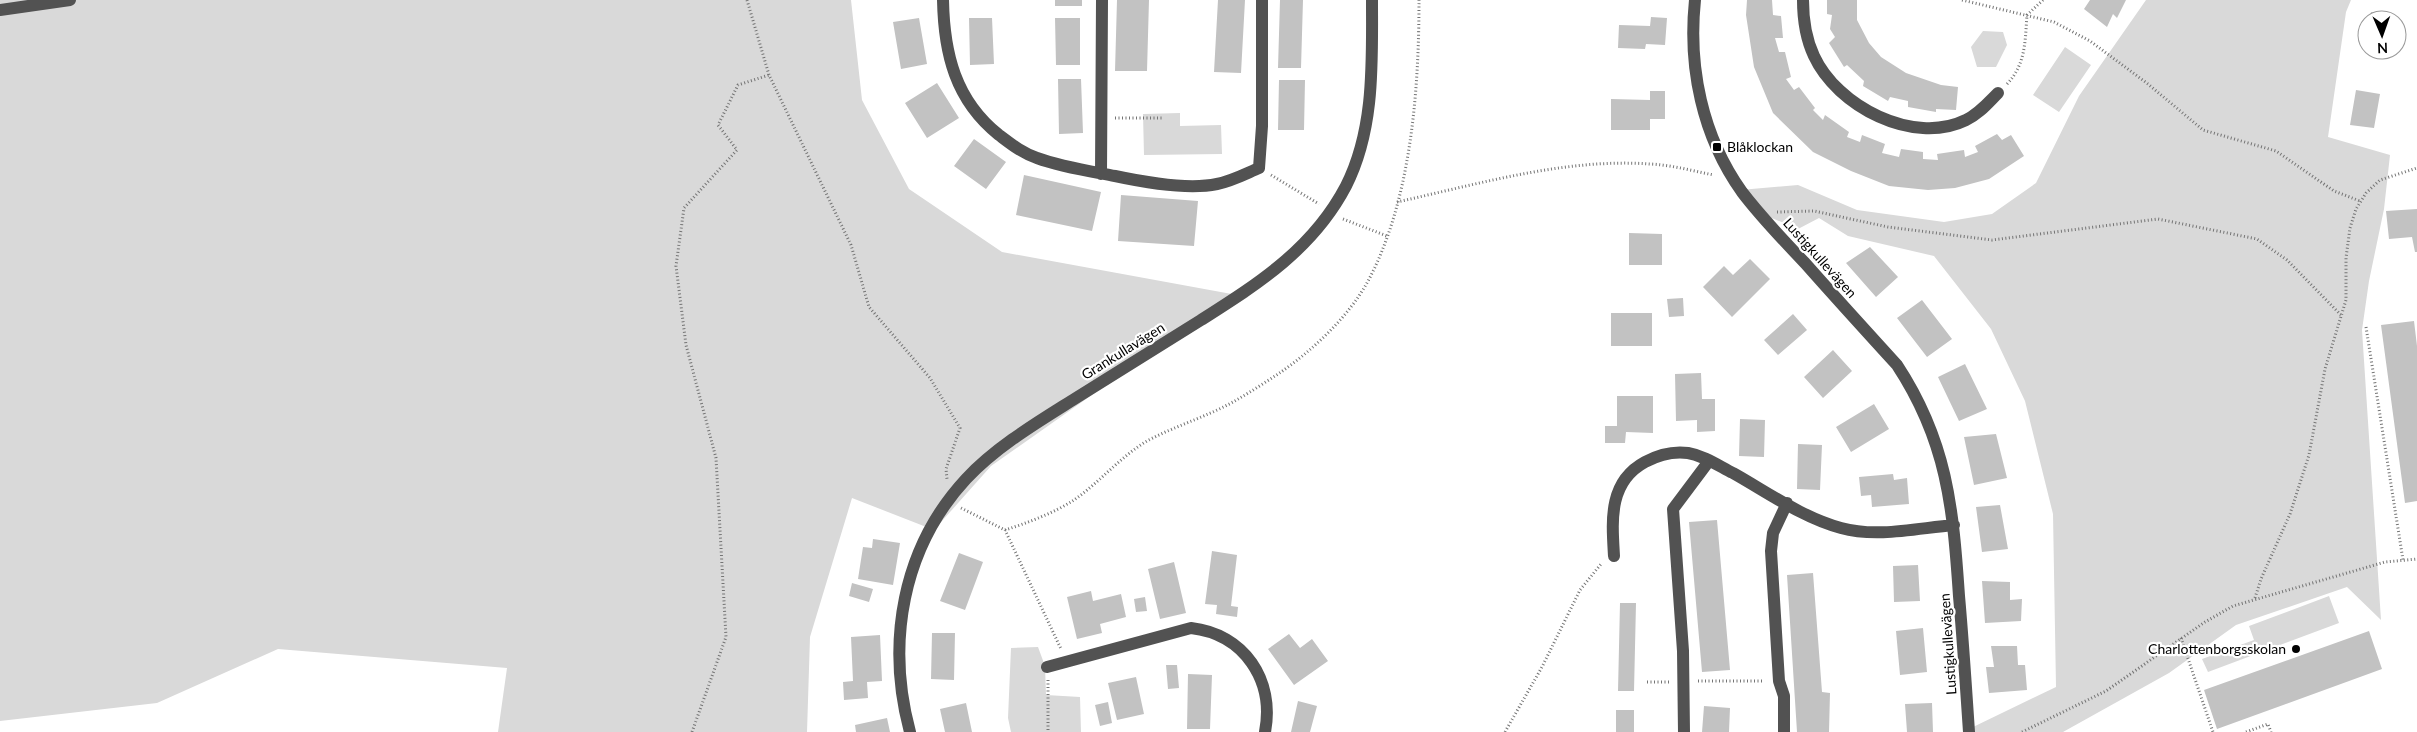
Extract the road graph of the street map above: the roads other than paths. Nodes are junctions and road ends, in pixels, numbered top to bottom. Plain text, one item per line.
1 (70, 0) edge
2 (942, 0) edge
3 (1102, 0) edge
4 (1262, 0) edge
5 (1372, 0) edge
6 (1695, 0) edge
7 (1803, 0) edge
8 (0, 10) edge
9 (1998, 93) road end
10 (1102, 174) junction
11 (1709, 461) junction
12 (1787, 503) junction
13 (1954, 525) junction
14 (1614, 556) road end
15 (1047, 667) road end
16 (910, 732) edge
17 (1265, 732) edge
18 (1684, 732) edge
19 (1784, 732) edge
20 (1969, 732) edge

1 - 8 street
2 - 10 street
3 - 10 street
4 - 10 street
5 - 16 street, Grankullavägen
6 - 13 street, Lustigkullevägen
7 - 9 street
11 - 12 street
11 - 14 street
11 - 18 street
12 - 13 street
12 - 19 street
13 - 20 street, Lustigkullevägen
15 - 17 street

